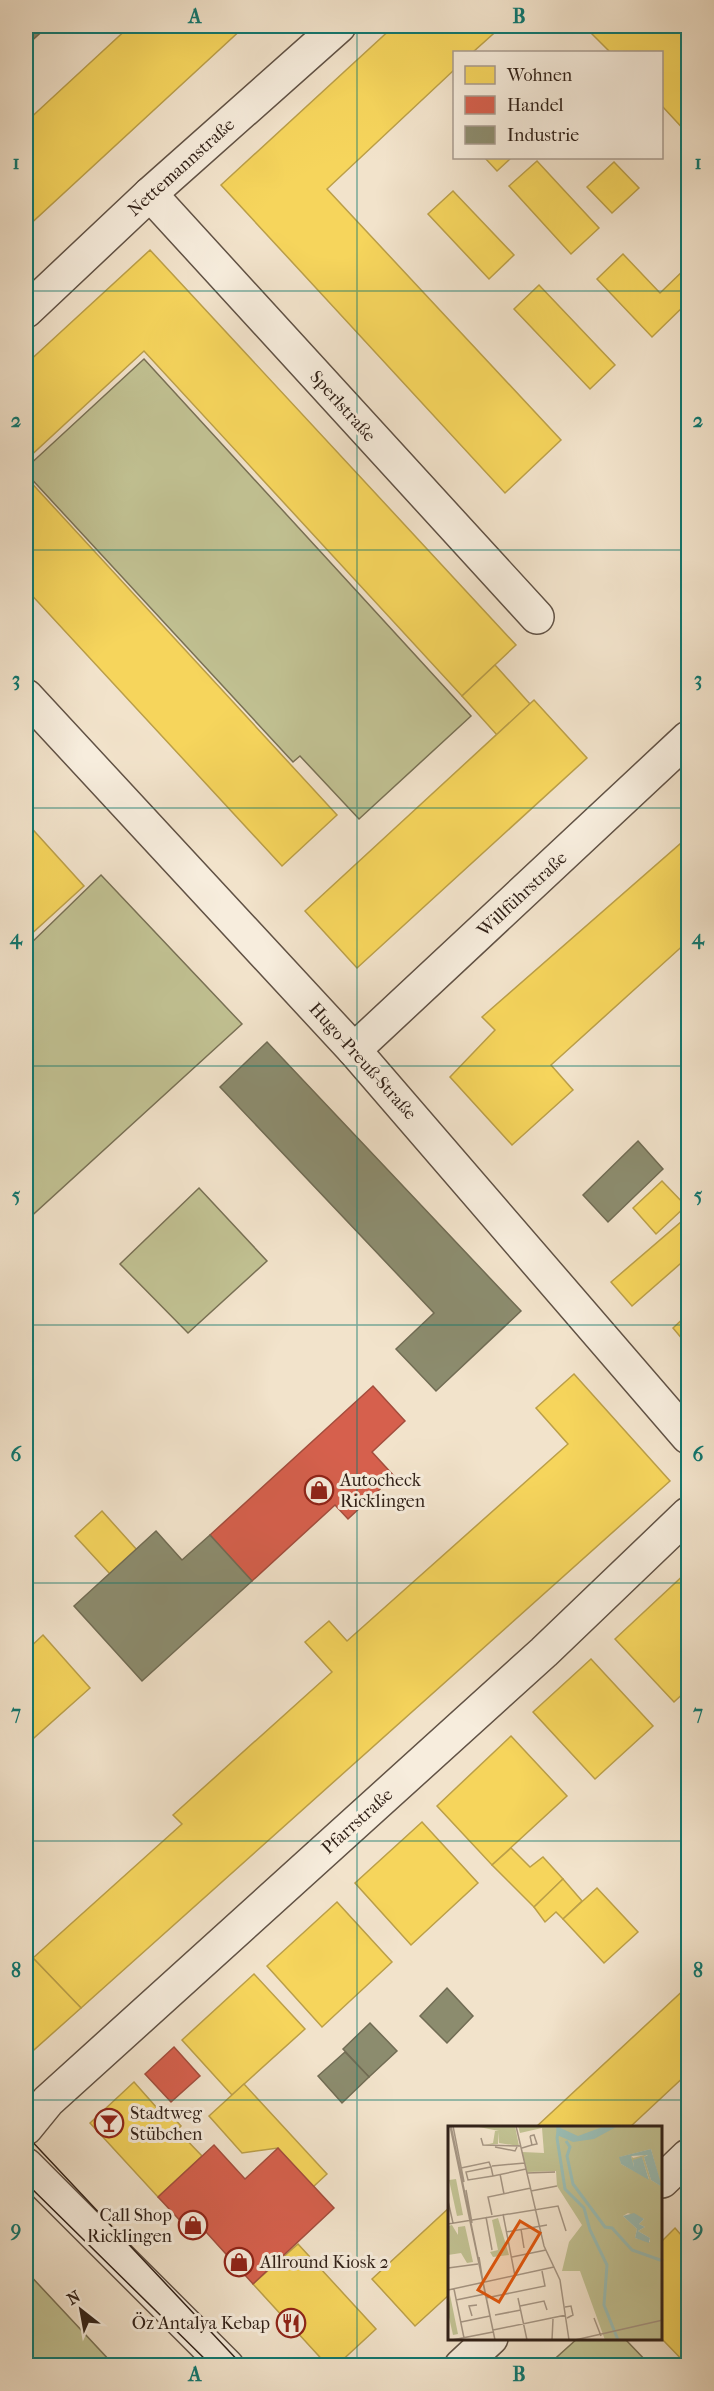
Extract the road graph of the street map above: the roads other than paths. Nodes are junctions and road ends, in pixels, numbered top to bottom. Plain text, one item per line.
1 (339, 26) edge
2 (150, 194) junction
3 (26, 311) edge
4 (537, 617) dead end
5 (26, 696) edge
6 (688, 738) edge
7 (354, 1050) junction
8 (688, 1437) edge
9 (688, 1514) edge
10 (26, 2128) edge
11 (688, 2156) edge
12 (26, 2165) edge
13 (663, 2180) edge
14 (489, 2340) edge
15 (227, 2366) edge
16 (461, 2366) edge

1 - 2 street, Nettemannstraße
2 - 3 street, Nettemannstraße
2 - 4 street, Sperlstraße
5 - 7 street, Hugo-Preuß-Straße
6 - 7 street, Willführstraße
7 - 8 street, Hugo-Preuß-Straße
9 - 10 street, Pfarrstraße
11 - 13 street
12 - 15 street
14 - 16 street

